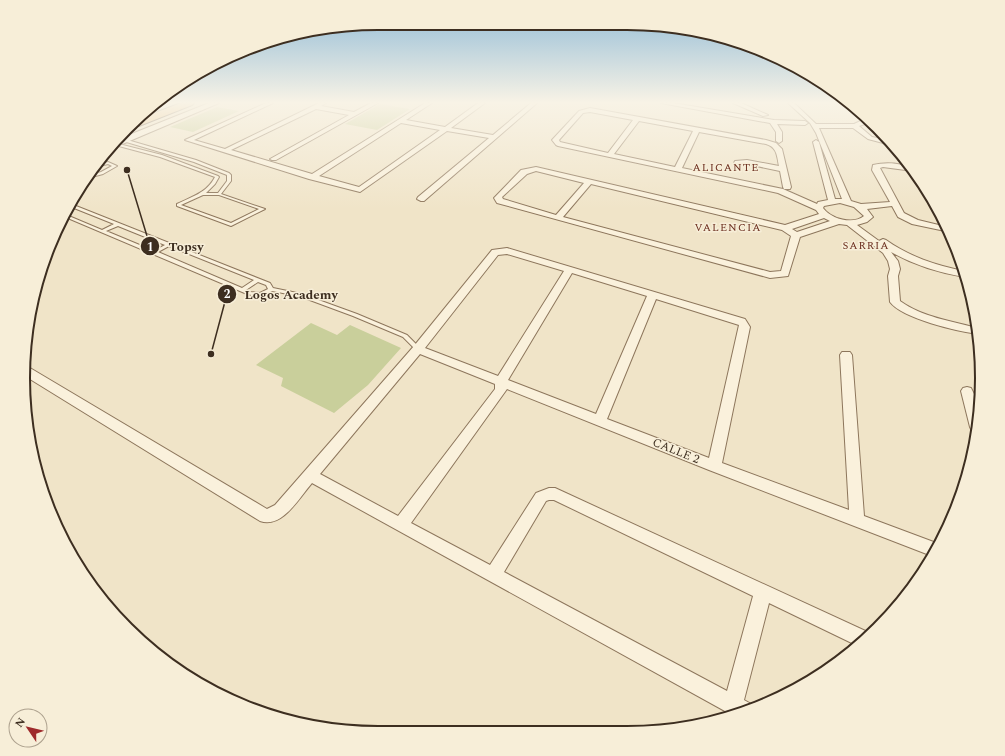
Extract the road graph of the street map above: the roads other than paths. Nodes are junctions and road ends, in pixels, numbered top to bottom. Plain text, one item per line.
1 (128, 138) edge
2 (191, 138) edge
3 (204, 138) edge
4 (252, 138) edge
5 (311, 138) edge
6 (373, 138) edge
7 (433, 138) edge
8 (492, 138) edge
9 (557, 138) edge
10 (623, 138) edge
11 (693, 138) edge
12 (745, 138) edge
13 (813, 138) edge
14 (822, 138) edge
15 (871, 138) edge
16 (124, 140) joint
17 (881, 141) edge
18 (119, 146) edge
19 (817, 146) junction
20 (826, 146) junction
21 (234, 147) junction
22 (225, 151) junction
23 (610, 155) junction
24 (274, 159) junction
25 (738, 163) dead end
26 (103, 164) edge
27 (904, 168) edge
28 (678, 169) junction
29 (783, 169) junction
30 (320, 172) junction
31 (96, 175) edge
32 (312, 177) junction
33 (589, 182) junction
34 (367, 186) junction
35 (783, 189) junction
36 (204, 194) junction
37 (219, 194) junction
38 (421, 199) dead end
39 (848, 203) junction
40 (825, 206) junction
41 (75, 207) edge
42 (859, 207) junction
43 (895, 207) junction
44 (867, 212) junction
45 (70, 218) edge
46 (558, 218) junction
47 (839, 221) junction
48 (849, 223) junction
49 (859, 223) junction
50 (118, 224) junction
51 (785, 228) junction
52 (941, 228) edge
53 (104, 231) junction
54 (796, 235) junction
55 (168, 245) junction
56 (153, 253) junction
57 (569, 270) junction
58 (959, 273) edge
59 (258, 280) junction
60 (271, 289) junction
61 (242, 290) junction
62 (653, 294) junction
63 (971, 329) edge
64 (418, 349) junction
65 (846, 355) dead end
66 (30, 374) edge
67 (501, 381) junction
68 (967, 391) dead end
69 (973, 412) edge
70 (600, 421) junction
71 (714, 466) junction
72 (309, 475) junction
73 (857, 520) junction
74 (401, 524) junction
75 (930, 548) edge
76 (493, 575) junction
77 (763, 592) junction
78 (859, 637) edge
79 (740, 708) edge

1 - 16 street
2 - 22 street
3 - 21 street
4 - 21 street
5 - 24 street
6 - 30 street
7 - 34 street
8 - 38 street
9 - 23 street
10 - 23 street
11 - 28 street
12 - 29 street
13 - 19 street
14 - 20 street
15 - 17 street
16 - 37 lane
18 - 36 lane
19 - 20 street
19 - 40 street
20 - 39 street
21 - 22 street
21 - 24 street
22 - 32 street
23 - 28 street
24 - 30 street
25 - 29 street
26 - 31 lane
27 - 43 street
28 - 35 street
29 - 35 street
30 - 32 street
30 - 34 street
32 - 34 street
33 - 46 street
33 - 46 street
33 - 51 street
35 - 40 street
36 - 37 lane
36 - 37 lane
39 - 40 street
39 - 42 street
40 - 47 street
40 - 51 street
41 - 50 lane
42 - 43 street
42 - 44 street
43 - 44 street
43 - 52 street
44 - 49 street
45 - 53 lane
46 - 54 street
47 - 48 street
47 - 54 street
48 - 49 street
48 - 63 street
49 - 58 street
50 - 53 lane
50 - 55 lane
51 - 54 street
53 - 56 lane
55 - 56 lane
55 - 59 lane
56 - 61 lane
57 - 62 street
57 - 64 street
57 - 67 street
59 - 60 lane
59 - 61 lane
60 - 61 lane
60 - 64 lane
62 - 70 street
62 - 71 street
64 - 67 street, CALLE 2
64 - 72 street
65 - 73 street
66 - 72 street
67 - 70 street, CALLE 2
67 - 74 street
68 - 69 street
70 - 71 street, CALLE 2
71 - 73 street, CALLE 2
72 - 74 street
73 - 75 street, CALLE 2
74 - 76 street
76 - 77 street
76 - 79 street
77 - 78 street
77 - 79 street

